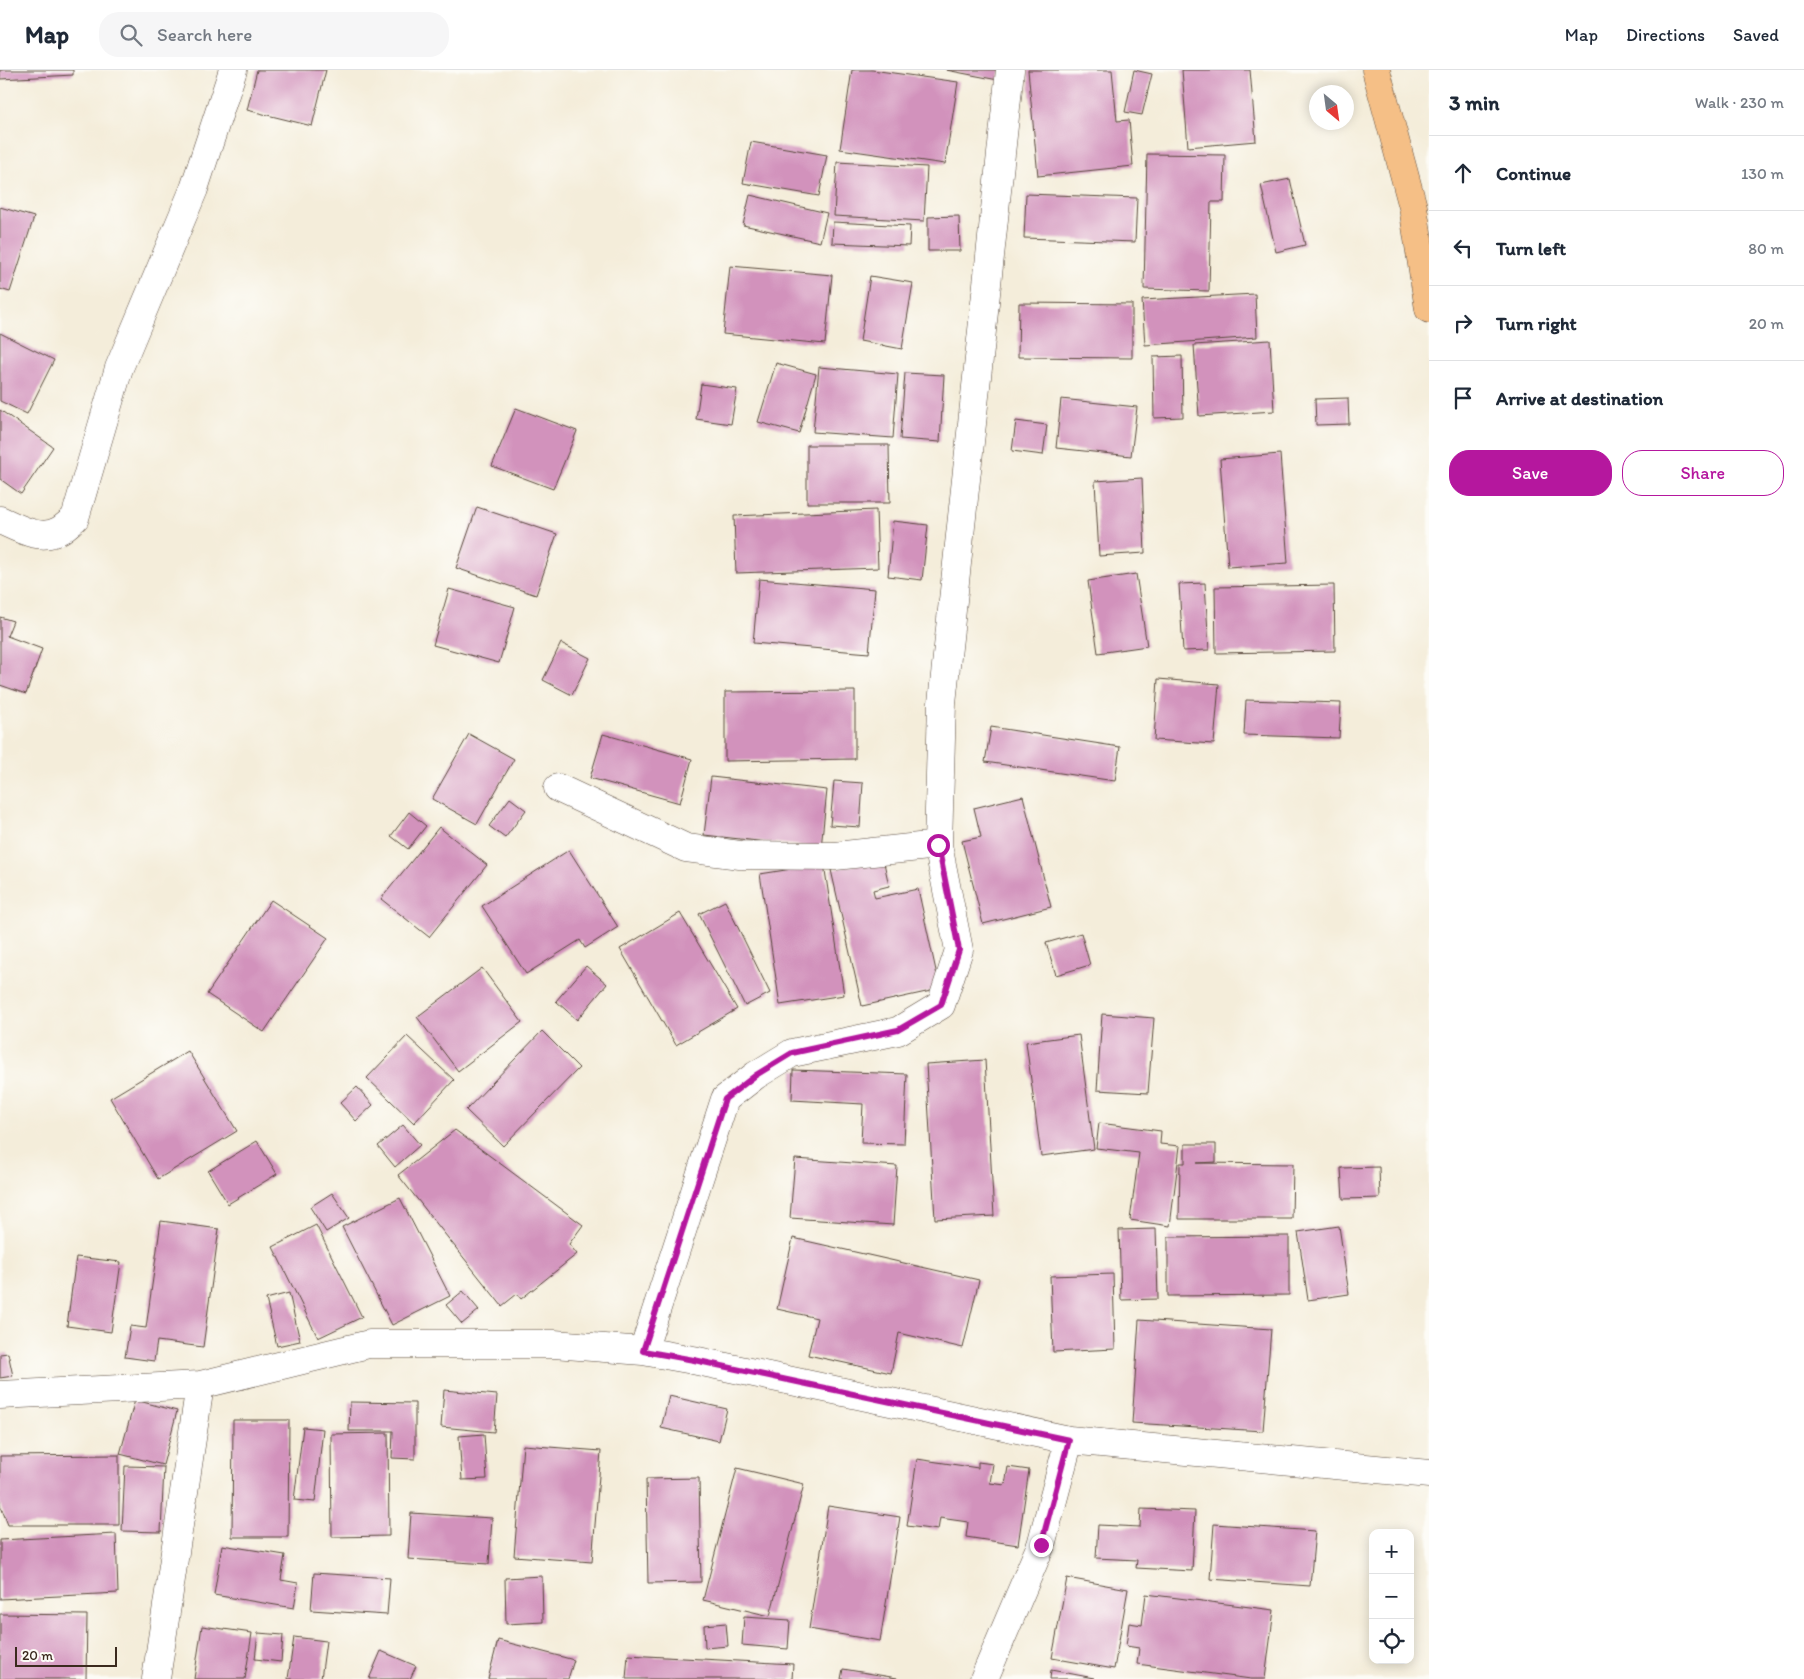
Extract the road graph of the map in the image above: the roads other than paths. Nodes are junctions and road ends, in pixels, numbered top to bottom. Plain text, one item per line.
1 (233, 70) edge
2 (1010, 70) edge
3 (1376, 70) edge
4 (1421, 205) edge
5 (1429, 309) edge
6 (0, 520) edge
7 (558, 788) dead end
8 (938, 845) junction
9 (643, 1351) junction
10 (200, 1385) junction
11 (0, 1395) edge
12 (1069, 1440) junction
13 (1429, 1474) edge
14 (156, 1679) edge
15 (984, 1679) edge

1 - 6 street
2 - 8 street
3 - 4 main road
4 - 5 main road
7 - 8 street
8 - 9 street
9 - 10 street
9 - 12 street
10 - 11 street
10 - 14 street
12 - 13 street
12 - 15 street

